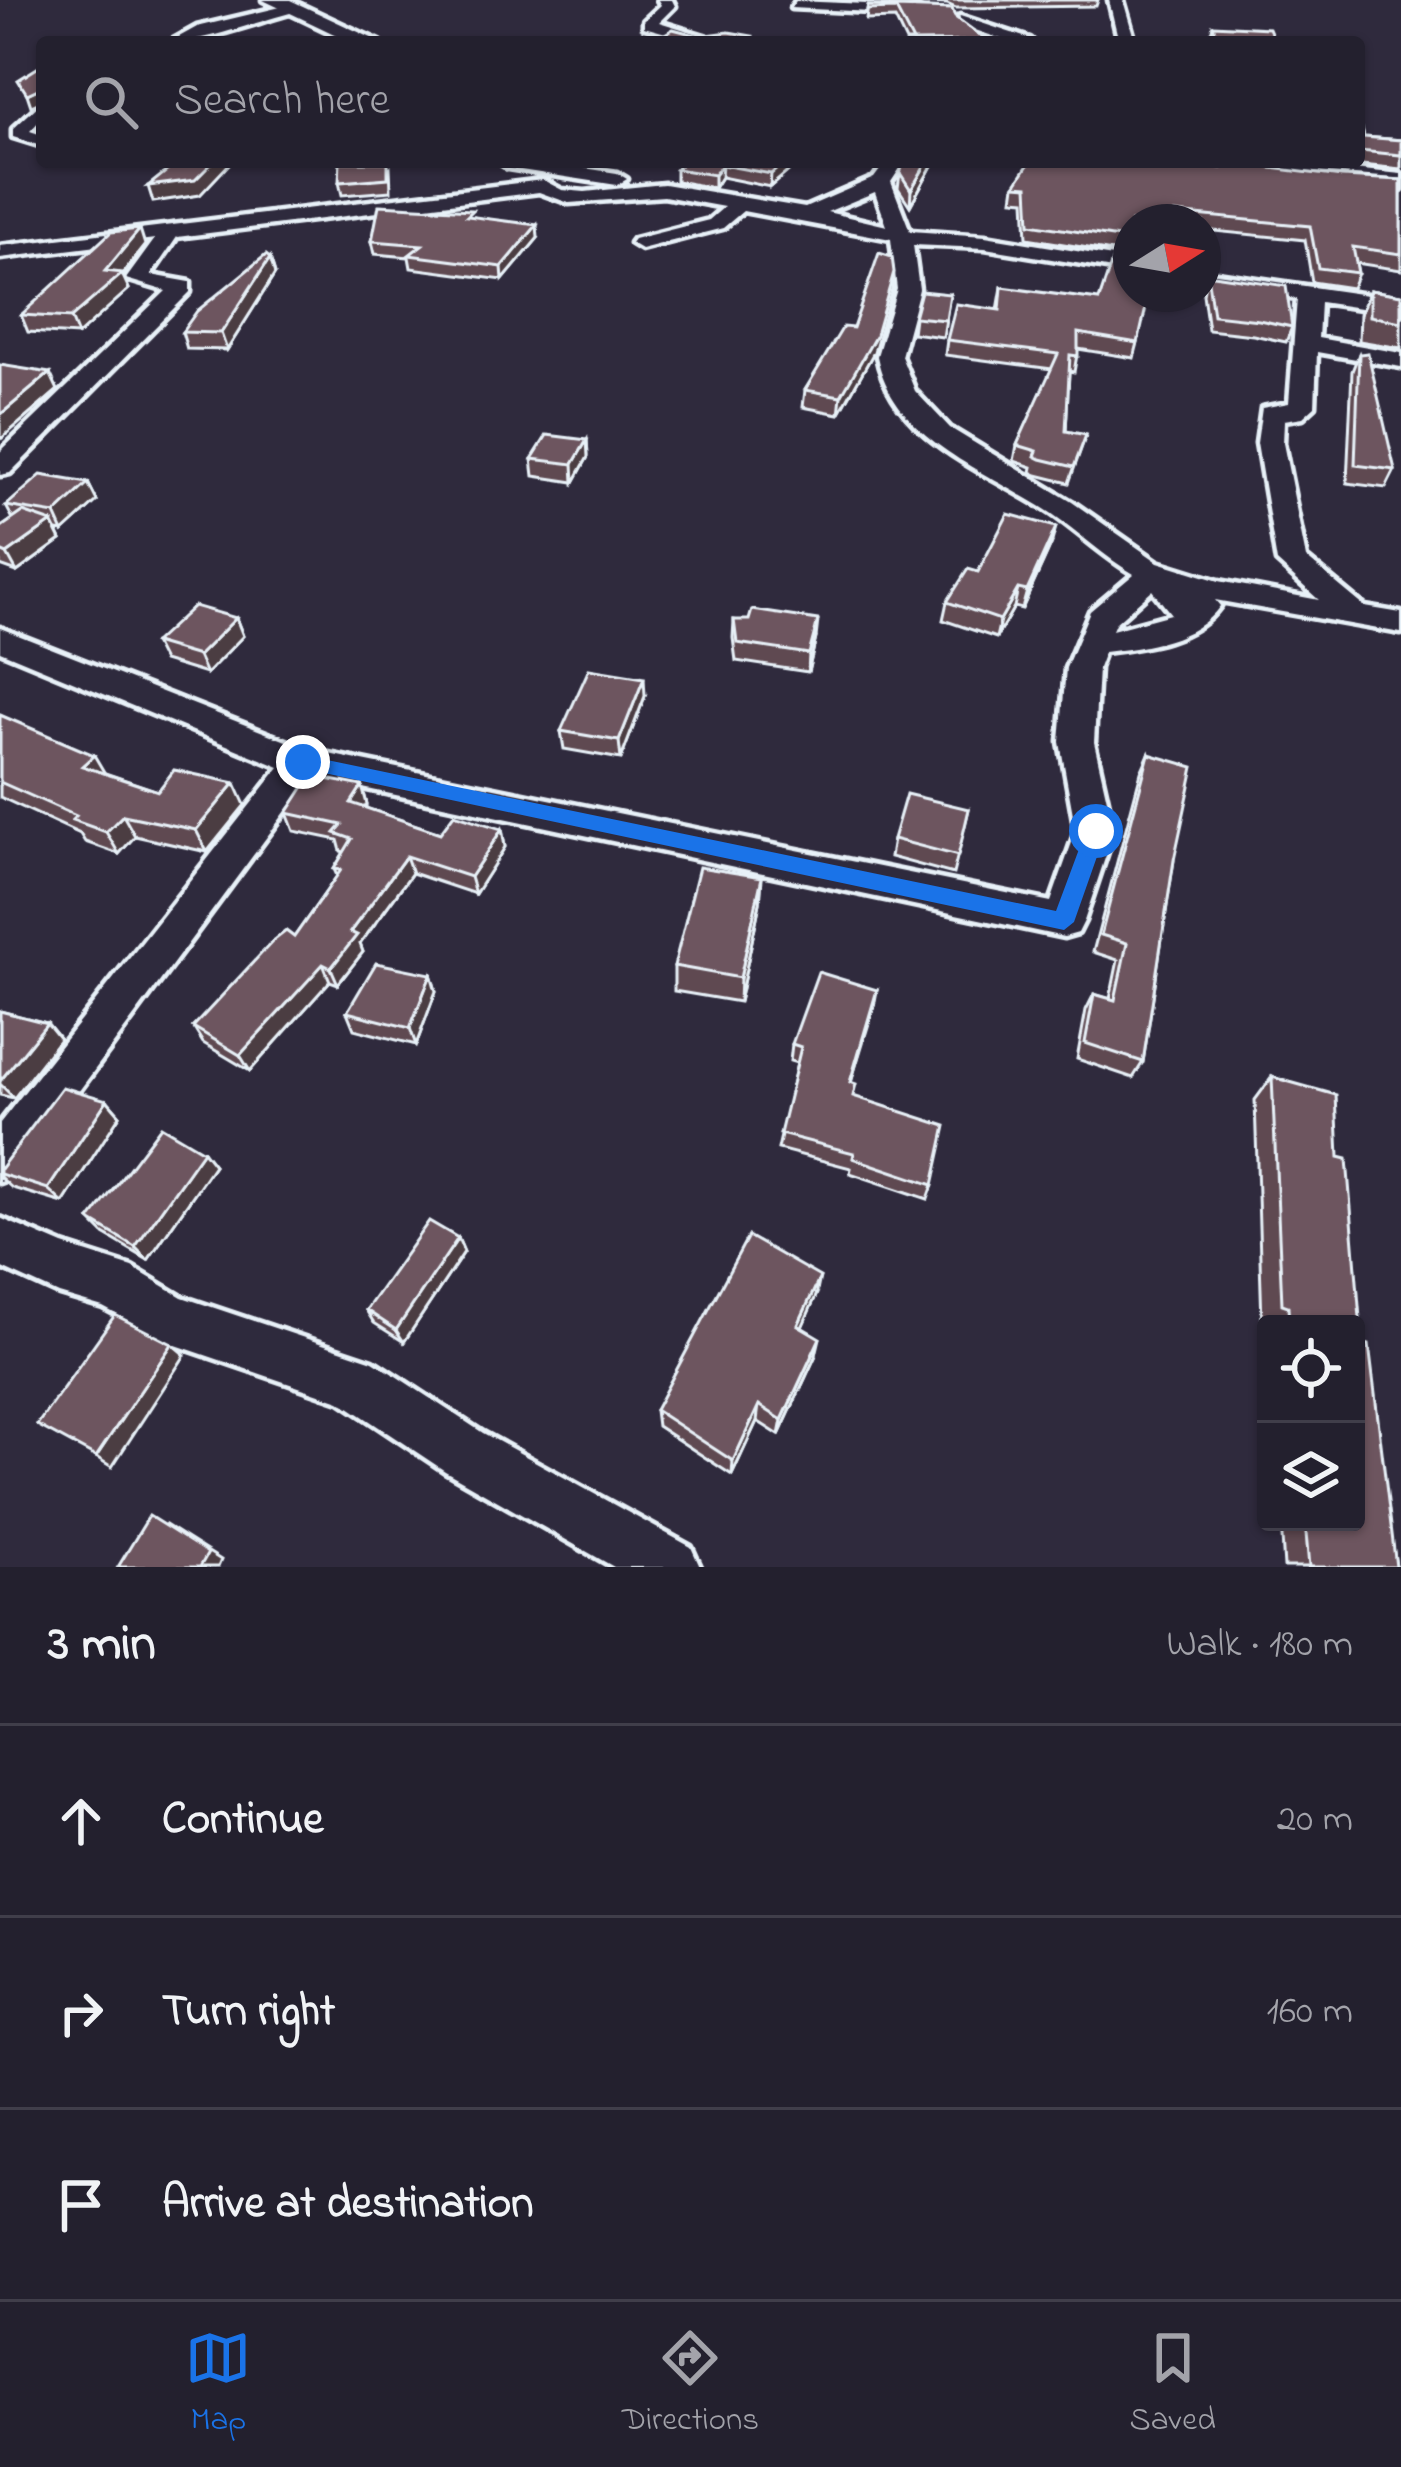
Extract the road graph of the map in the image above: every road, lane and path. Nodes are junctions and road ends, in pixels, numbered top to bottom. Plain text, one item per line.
1 (665, 0) edge
2 (1116, 0) edge
3 (281, 4) edge
4 (796, 5) dead end
5 (926, 10) edge
6 (190, 36) edge
7 (355, 36) edge
8 (694, 36) edge
9 (980, 36) edge
10 (1009, 36) edge
11 (1125, 36) edge
12 (36, 114) edge
13 (36, 139) edge
14 (523, 168) edge
15 (549, 168) edge
16 (891, 168) edge
17 (1331, 169) edge
18 (606, 177) junction
19 (662, 179) junction
20 (881, 182) junction
21 (1401, 182) edge
22 (543, 186) junction
23 (740, 204) junction
24 (807, 214) junction
25 (171, 231) junction
26 (901, 235) junction
27 (641, 243) dead end
28 (10, 252) edge
29 (1113, 263) edge
30 (0, 268) edge
31 (1221, 281) edge
32 (1309, 294) junction
33 (1401, 308) edge
34 (1306, 343) junction
35 (1401, 360) edge
36 (0, 467) edge
37 (1154, 572) junction
38 (1220, 591) junction
39 (1360, 616) junction
40 (1190, 619) junction
41 (1401, 623) edge
42 (0, 639) edge
43 (1091, 643) junction
44 (303, 762) junction
45 (0, 1160) edge
46 (0, 1242) edge
47 (671, 1567) edge

1 - 8 street
2 - 11 street
3 - 6 street
3 - 7 main road
4 - 5 street
9 - 10 street
12 - 13 street
14 - 22 street
15 - 18 street
16 - 20 street
17 - 21 main road
18 - 19 street
18 - 22 street
19 - 22 street
19 - 23 street
20 - 24 street
20 - 26 street
22 - 25 street
23 - 24 street
23 - 27 street
24 - 26 street
25 - 28 street
25 - 36 street
26 - 29 street
26 - 37 street
28 - 30 street
31 - 32 street
32 - 33 street
32 - 34 street
34 - 35 street
34 - 39 street
37 - 38 street
37 - 40 street
37 - 43 street
38 - 39 street
38 - 40 street
39 - 41 street
40 - 43 street
42 - 44 street
43 - 44 street
44 - 45 street
46 - 47 street

